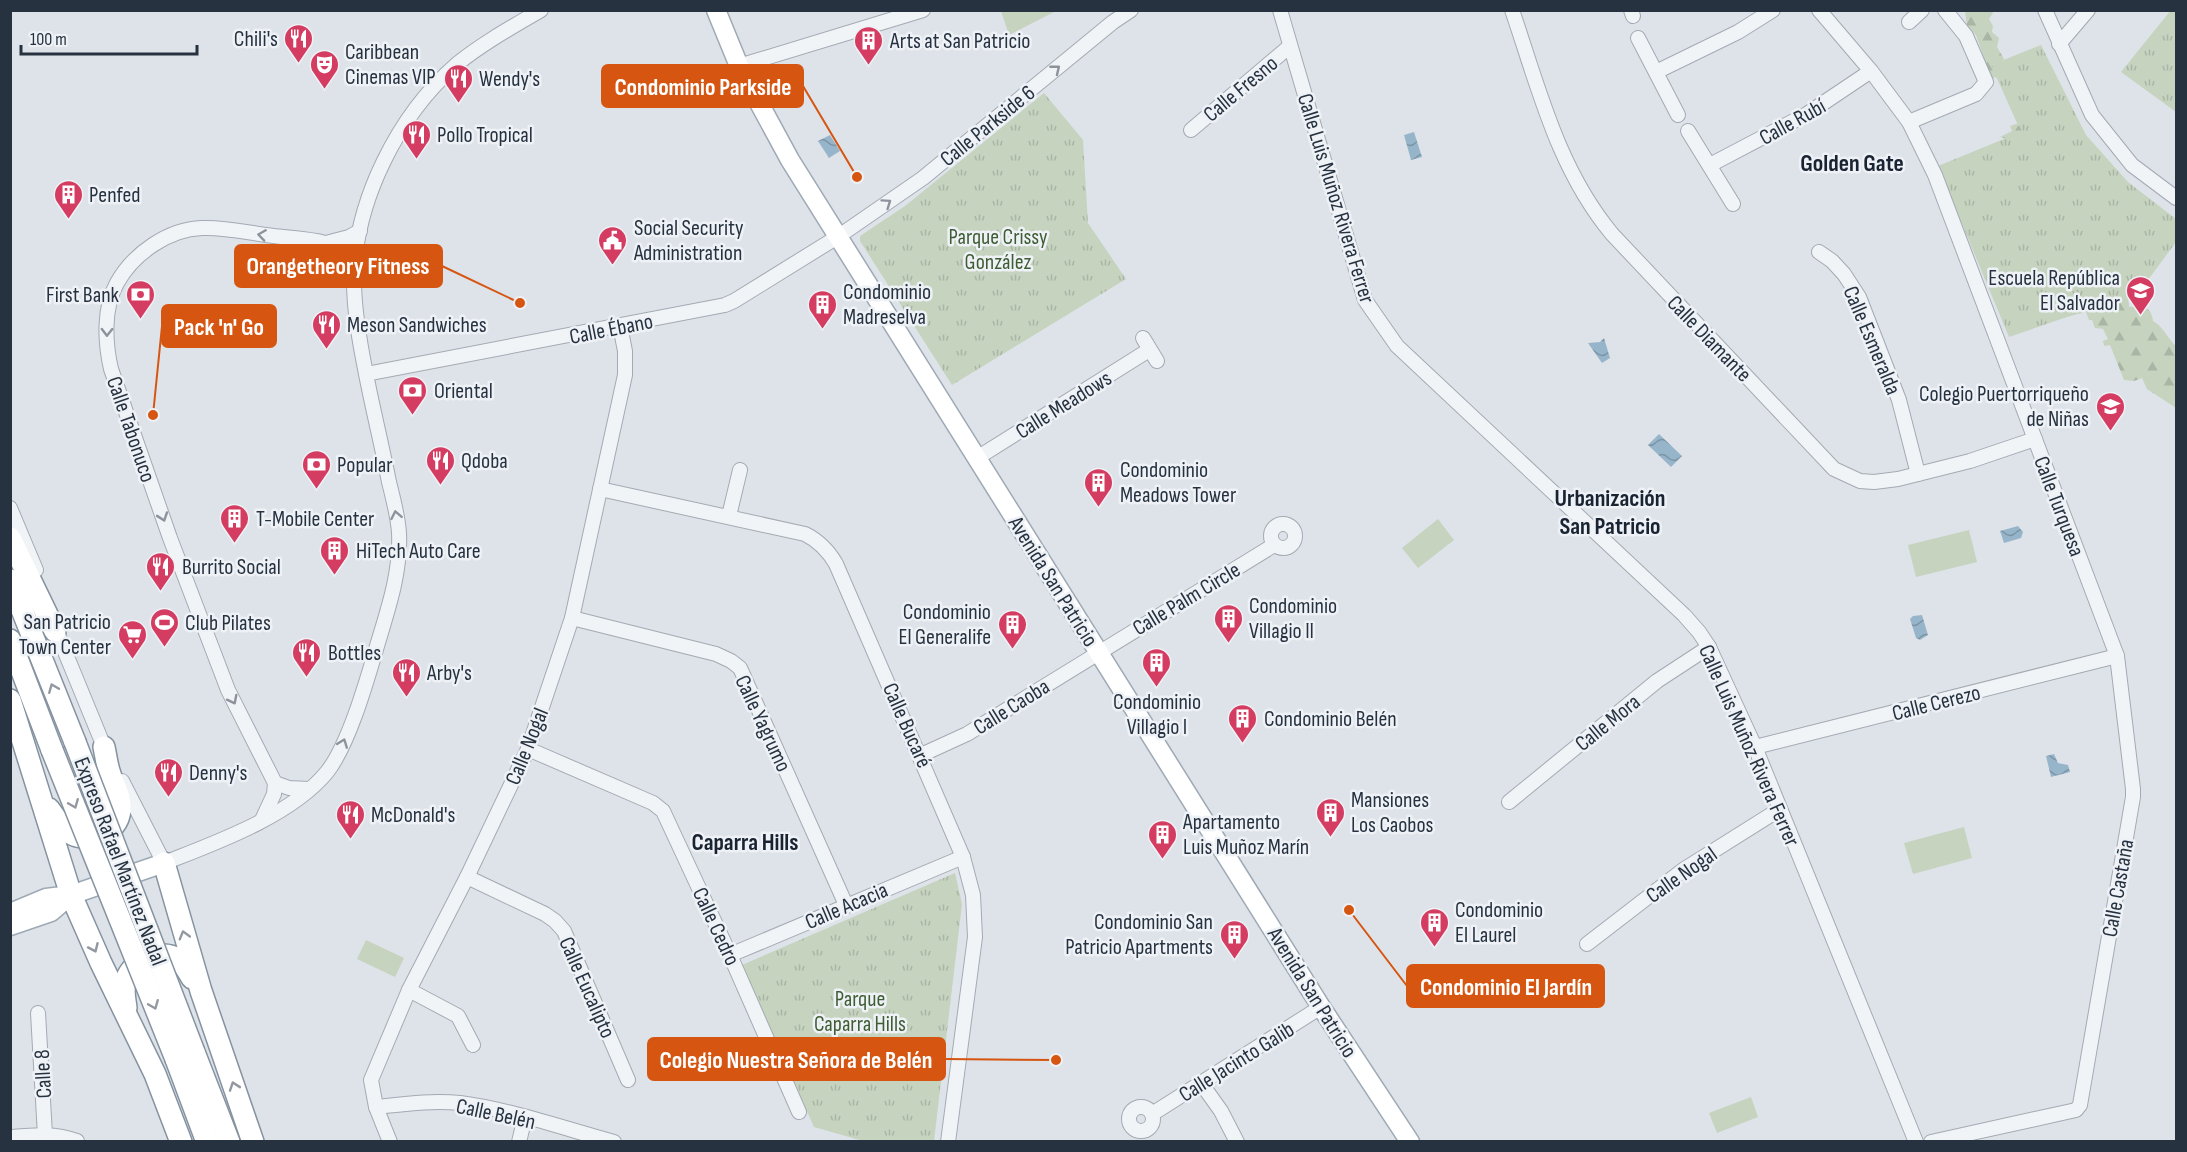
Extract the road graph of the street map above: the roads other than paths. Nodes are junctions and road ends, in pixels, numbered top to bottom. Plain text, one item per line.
1 (541, 10) edge
2 (716, 10) edge
3 (923, 10) edge
4 (1104, 10) edge
5 (1131, 10) edge
6 (1280, 10) edge
7 (1512, 10) edge
8 (1773, 10) edge
9 (1819, 10) edge
10 (1922, 10) edge
11 (1945, 10) edge
12 (2045, 10) edge
13 (2088, 10) edge
14 (1113, 22) junction
15 (1909, 22) dead end
16 (1638, 38) dead end
17 (2059, 45) junction
18 (1290, 46) junction
19 (739, 66) junction
20 (1871, 71) junction
21 (1656, 72) junction
22 (1678, 115) dead end
23 (1909, 122) junction
24 (1191, 130) dead end
25 (1688, 131) dead end
26 (1710, 165) junction
27 (2176, 198) edge
28 (1733, 204) dead end
29 (360, 231) junction
30 (839, 236) junction
31 (326, 243) junction
32 (1819, 252) dead end
33 (355, 265) junction
34 (620, 326) junction
35 (1150, 350) dead end
36 (366, 374) junction
37 (2035, 439) junction
38 (977, 458) junction
39 (741, 470) dead end
40 (1918, 474) junction
41 (600, 489) junction
42 (10, 508) edge
43 (729, 516) junction
44 (10, 538) edge
45 (1274, 545) dead end
46 (10, 580) edge
47 (572, 618) junction
48 (55, 632) junction
49 (10, 640) edge
50 (1709, 647) junction
51 (1098, 651) junction
52 (2117, 656) junction
53 (10, 700) edge
54 (104, 747) junction
55 (1755, 747) junction
56 (528, 749) junction
57 (921, 755) junction
58 (275, 783) junction
59 (309, 789) junction
60 (41, 798) junction
61 (1509, 802) dead end
62 (1780, 809) junction
63 (262, 820) junction
64 (963, 856) junction
65 (164, 863) junction
66 (467, 877) junction
67 (70, 895) junction
68 (846, 905) junction
69 (10, 913) edge
70 (10, 926) edge
71 (1587, 944) dead end
72 (730, 955) junction
73 (409, 990) junction
74 (201, 991) junction
75 (1321, 1007) junction
76 (38, 1013) dead end
77 (127, 1016) junction
78 (473, 1045) dead end
79 (185, 1056) junction
80 (628, 1080) dead end
81 (1201, 1083) junction
82 (376, 1107) junction
83 (800, 1112) dead end
84 (1152, 1114) dead end
85 (525, 1118) junction
86 (45, 1135) junction
87 (10, 1137) edge
88 (77, 1141) edge
89 (181, 1142) edge
90 (207, 1142) edge
91 (229, 1142) edge
92 (253, 1142) edge
93 (390, 1142) edge
94 (519, 1142) edge
95 (614, 1142) edge
96 (948, 1142) edge
97 (1237, 1142) edge
98 (1410, 1142) edge
99 (1916, 1142) edge
100 (1931, 1142) edge

1 - 29 street
2 - 19 main road, Avenida San Patricio
3 - 19 street
4 - 14 street
5 - 14 street, Calle Parkside 6
6 - 18 street, Calle Luis Muñoz Rivera Ferrer
7 - 40 street, Calle Diamante
8 - 21 street
9 - 20 street, Calle Turquesa
10 - 15 street
11 - 23 street
12 - 17 street
13 - 17 street
30 -> 14 street, Calle Parkside 6
16 - 21 street
17 - 27 street
18 - 24 street, Calle Fresno
18 - 50 street, Calle Luis Muñoz Rivera Ferrer
19 - 30 main road, Avenida San Patricio
20 - 23 street, Calle Turquesa
20 - 26 street, Calle Rubí
21 - 22 street
23 - 37 street, Calle Turquesa
25 - 26 street
26 - 28 street
29 - 31 street, Calle Tabonuco
29 - 33 street
30 - 34 street, Calle Ébano
30 - 38 main road, Avenida San Patricio
31 - 33 street, Calle Tabonuco
31 -> 58 street, Calle Tabonuco
32 - 40 street, Calle Esmeralda
33 - 36 street
34 - 36 street, Calle Ébano
34 - 41 street, Calle Nogal
35 - 38 street, Calle Meadows
59 -> 36 street
37 - 40 street, Calle Diamante
37 - 52 street, Calle Turquesa
38 - 51 main road, Avenida San Patricio
39 - 43 street
41 - 43 street, Calle Bucaré
41 - 47 street, Calle Nogal
42 - 48 street
43 - 57 street, Calle Bucaré
44 - 48 highway
45 - 51 street, Calle Palm Circle
79 -> 46 highway, Expreso Rafael Martínez Nadal, bridge
47 - 56 street, Calle Nogal
47 - 68 street, Calle Yagrumo
48 - 54 street
49 -> 79 highway, Expreso Rafael Martínez Nadal, bridge
50 - 55 street, Calle Luis Muñoz Rivera Ferrer
50 - 61 street, Calle Mora
51 - 57 street, Calle Caoba
51 - 75 main road, Avenida San Patricio
52 - 55 street, Calle Cerezo
52 - 100 street, Calle Castaña
53 - 60 highway
54 - 60 highway
54 - 65 street
55 - 62 street, Calle Luis Muñoz Rivera Ferrer
56 - 66 street, Calle Nogal
56 - 72 street, Calle Cedro
57 - 64 street, Calle Bucaré
58 - 59 street
58 - 63 street
59 - 63 street
60 - 67 highway
62 - 71 street, Calle Nogal
62 - 99 street, Calle Luis Muñoz Rivera Ferrer
63 - 65 street
64 - 68 street, Calle Acacia
64 - 96 street, Calle Bucaré
65 - 67 main road
74 -> 65 highway
66 - 73 street, Calle Nogal
66 - 80 street, Calle Eucalipto
67 - 69 main road
67 - 70 main road
67 -> 77 highway
68 - 72 street, Calle Acacia
72 - 83 street, Calle Cedro
73 - 78 street
73 - 82 street, Calle Nogal
74 - 77 highway
92 -> 74 highway
75 - 81 street, Calle Jacinto Galib
75 - 98 main road, Avenida San Patricio
76 - 86 street, Calle 8
77 - 89 highway
79 - 90 highway, Expreso Rafael Martínez Nadal
79 - 91 highway, Expreso Rafael Martínez Nadal
81 - 84 street, Calle Jacinto Galib
81 - 97 street
82 - 85 street, Calle Belén
82 - 93 street, Calle Nogal
85 - 94 street
85 - 95 street, Calle Belén
86 - 87 street
86 - 88 street

